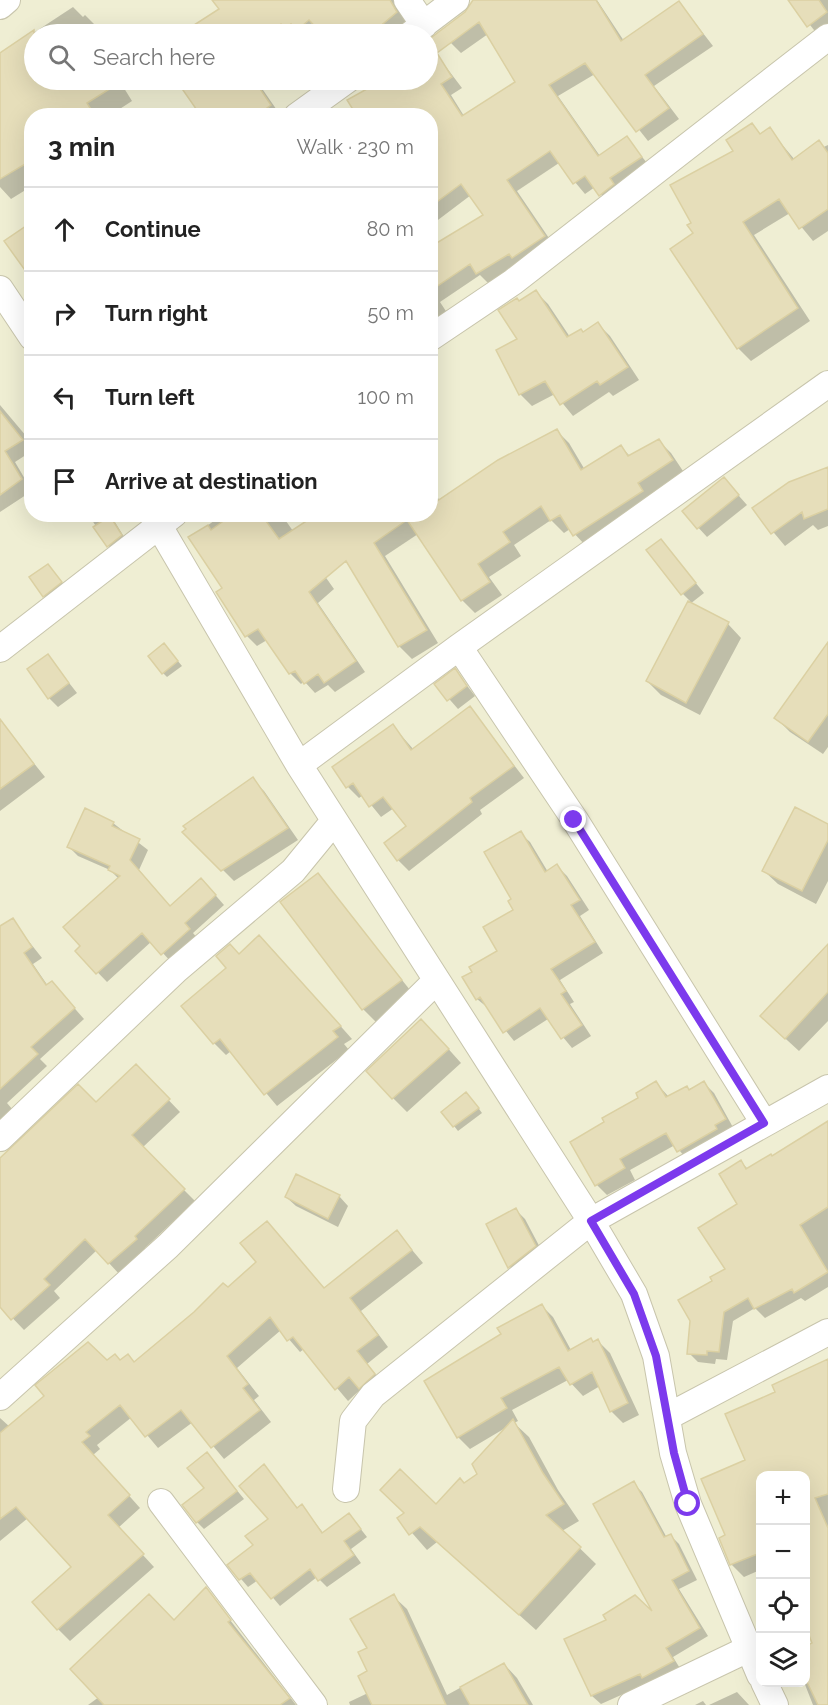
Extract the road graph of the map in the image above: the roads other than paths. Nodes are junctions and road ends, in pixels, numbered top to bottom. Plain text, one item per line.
1 (8, 0) edge
2 (407, 0) edge
3 (456, 0) edge
4 (0, 6) edge
5 (415, 24) edge
6 (425, 24) edge
7 (828, 37) edge
8 (333, 90) edge
9 (308, 108) edge
10 (0, 289) edge
11 (15, 310) edge
12 (24, 324) edge
13 (438, 333) edge
14 (828, 384) edge
15 (157, 522) edge
16 (164, 522) edge
17 (459, 647) junction
18 (0, 649) edge
19 (299, 765) junction
20 (334, 821) junction
21 (436, 981) junction
22 (828, 1088) edge
23 (764, 1123) junction
24 (0, 1138) edge
25 (591, 1221) junction
26 (828, 1332) edge
27 (0, 1396) edge
28 (667, 1417) junction
29 (346, 1489) dead end
30 (161, 1502) dead end
31 (748, 1649) junction
32 (756, 1666) edge
33 (766, 1687) edge
34 (314, 1705) edge
35 (631, 1705) edge
36 (775, 1705) edge

1 - 4 street
2 - 5 street
3 - 6 street
7 - 13 street
8 - 9 street
10 - 11 street
11 - 12 street
14 - 17 street
15 - 18 street
16 - 19 street
17 - 19 street
17 - 23 street
19 - 20 street
20 - 21 street
20 - 24 street
21 - 25 street
21 - 27 street
22 - 23 street
23 - 25 street
25 - 28 street
25 - 29 street
26 - 28 street
28 - 31 street
30 - 34 street
31 - 32 street
31 - 35 street
33 - 36 street

